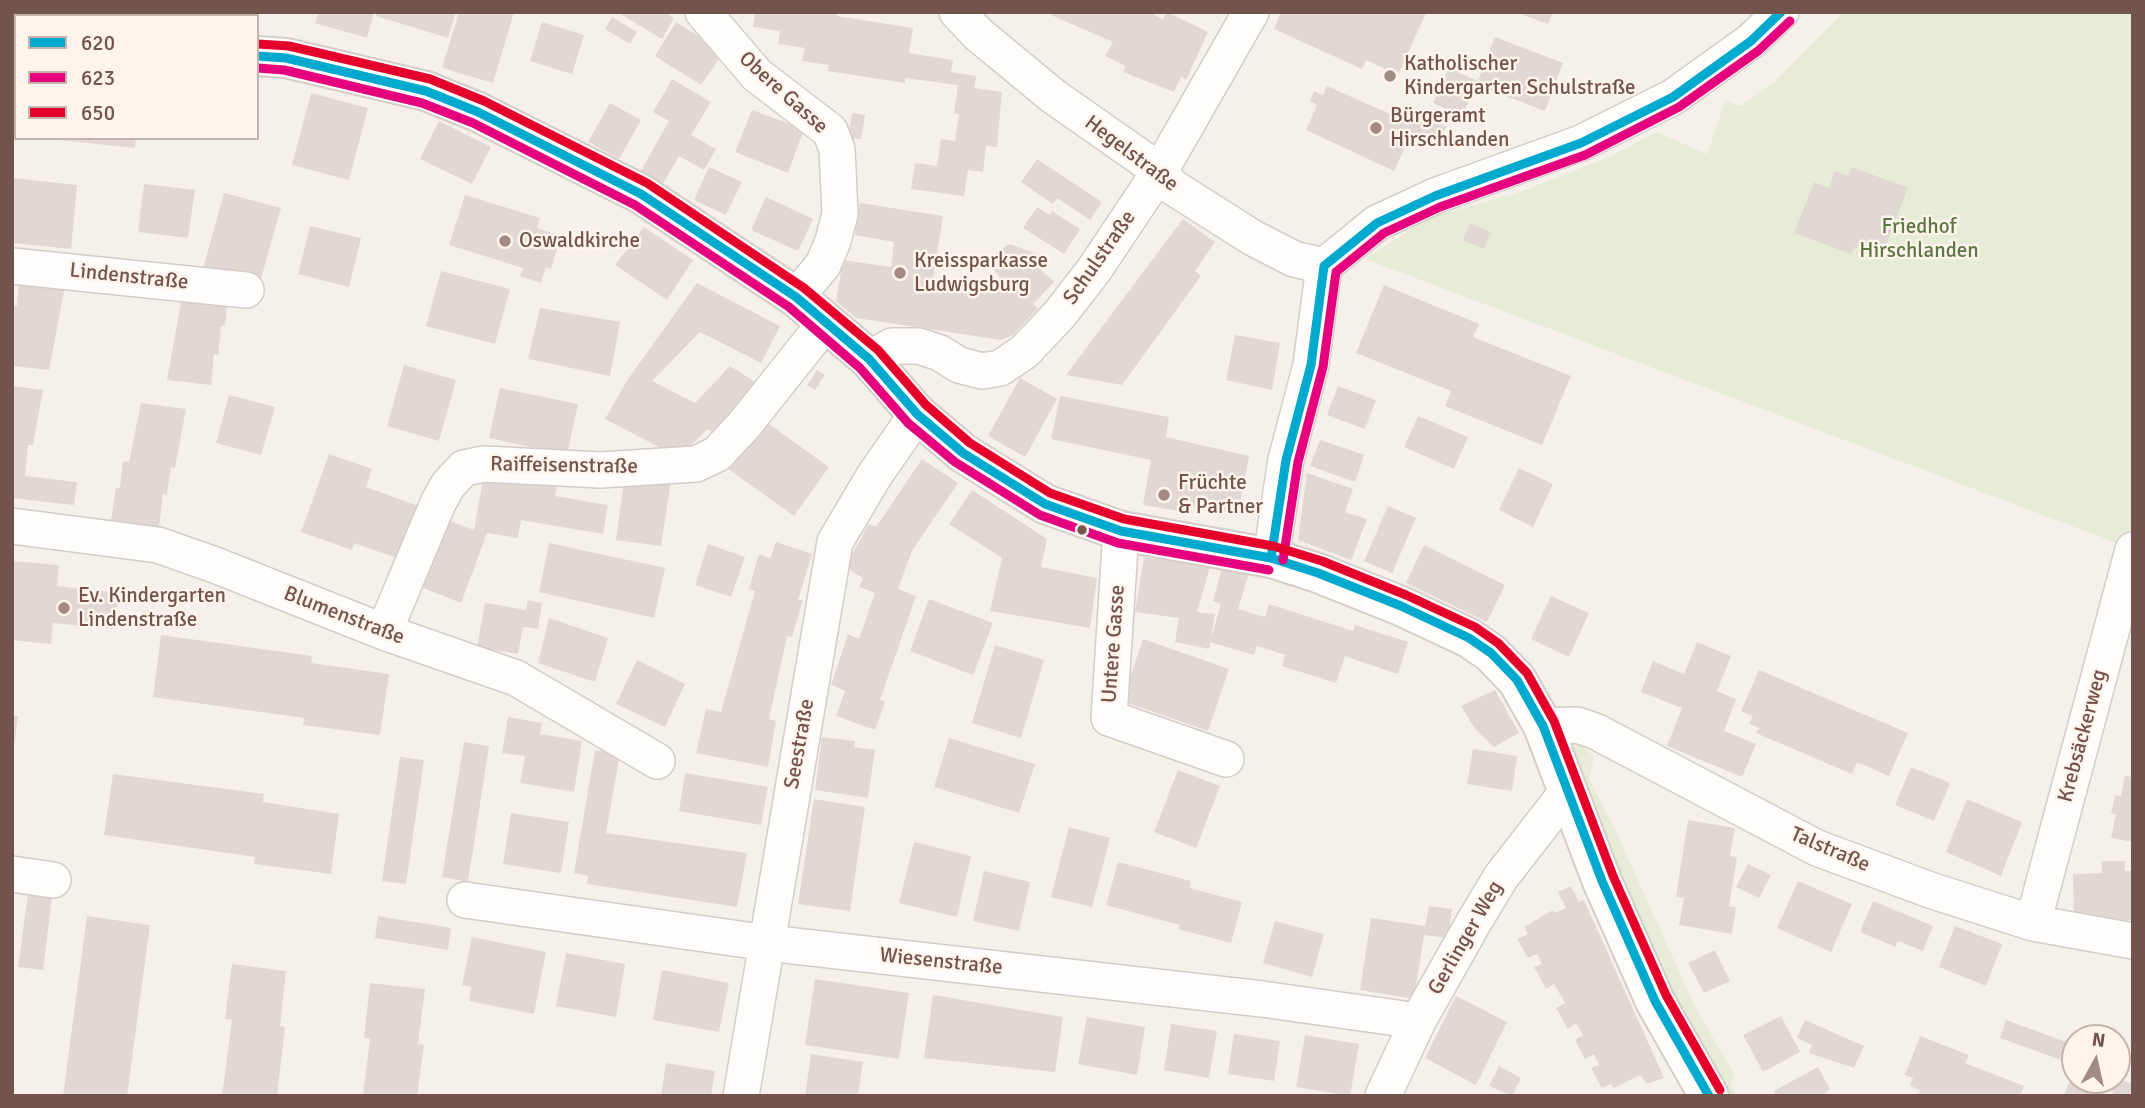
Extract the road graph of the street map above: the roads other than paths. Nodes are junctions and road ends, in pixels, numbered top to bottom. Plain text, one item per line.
1 (704, 12) edge
2 (957, 12) edge
3 (1251, 12) edge
4 (1781, 12) edge
5 (259, 56) edge
6 (1160, 171) junction
7 (12, 265) edge
8 (1324, 266) junction
9 (246, 290) dead end
10 (796, 297) junction
11 (826, 322) junction
12 (869, 359) junction
13 (917, 414) junction
14 (12, 526) edge
15 (1121, 531) junction
16 (2133, 550) edge
17 (1271, 558) junction
18 (384, 632) junction
19 (1544, 726) junction
20 (1226, 759) dead end
21 (657, 761) dead end
22 (1567, 792) junction
23 (12, 874) edge
24 (53, 880) dead end
25 (466, 900) dead end
26 (2033, 923) junction
27 (2133, 941) edge
28 (768, 943) junction
29 (1418, 1021) junction
30 (741, 1096) edge
31 (1383, 1096) edge
32 (1709, 1096) edge

1 - 10 street, Obere Gasse
2 - 6 street, Hegelstraße
3 - 6 street, Schulstraße
4 - 8 street
5 - 10 street
6 - 8 street, Hegelstraße
6 - 12 street, Schulstraße
7 - 9 street, Lindenstraße
8 - 17 street
10 - 11 street
11 - 12 street
11 - 18 street, Raiffeisenstraße
12 - 13 street
13 - 15 street
13 - 28 street, Seestraße
14 - 18 street, Blumenstraße
15 - 17 street
15 - 20 street, Untere Gasse
16 - 26 street, Krebsäckerweg
17 - 19 street
18 - 21 street, Blumenstraße
19 - 22 street
19 - 26 street, Talstraße
22 - 29 street, Gerlinger Weg
22 - 32 street
23 - 24 street
25 - 28 street, Wiesenstraße
26 - 27 street, Talstraße
28 - 29 street, Wiesenstraße
28 - 30 street, Seestraße
29 - 31 street, Gerlinger Weg

